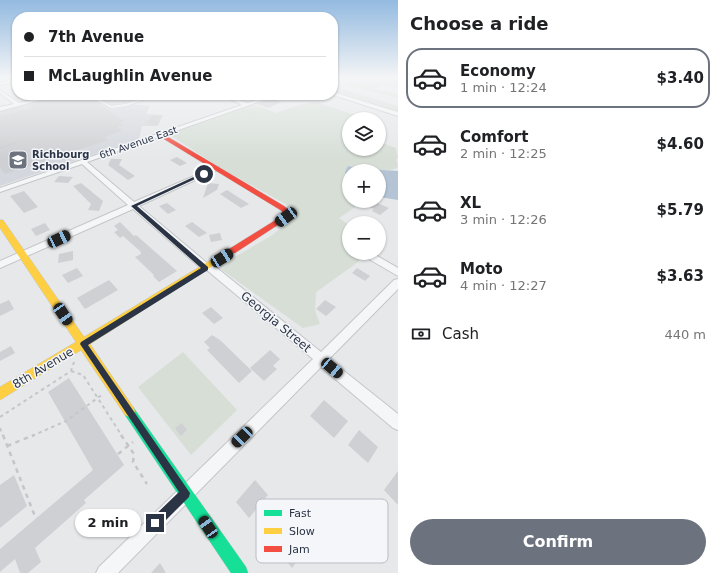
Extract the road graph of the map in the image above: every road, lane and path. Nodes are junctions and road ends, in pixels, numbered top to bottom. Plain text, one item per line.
1 (18, 104) edge
2 (105, 104) edge
3 (126, 104) edge
4 (244, 104) edge
5 (251, 104) edge
6 (366, 104) edge
7 (247, 105) junction
8 (0, 109) edge
9 (398, 114) edge
10 (161, 135) junction
11 (15, 143) dead end
12 (0, 148) edge
13 (82, 161) junction
14 (217, 168) junction
15 (0, 190) edge
16 (133, 206) junction
17 (0, 222) edge
18 (22, 255) junction
19 (377, 260) edge
20 (0, 265) edge
21 (207, 267) junction
22 (398, 272) edge
23 (398, 283) edge
24 (86, 348) junction
25 (321, 359) junction
26 (70, 371) junction
27 (112, 387) junction
28 (0, 394) edge
29 (98, 398) junction
30 (0, 417) edge
31 (398, 423) edge
32 (0, 428) edge
33 (144, 433) junction
34 (1, 435) edge
35 (7, 446) junction
36 (129, 446) junction
37 (118, 454) dead end
38 (147, 484) dead end
39 (185, 493) junction
40 (36, 519) dead end
41 (105, 573) edge
42 (240, 573) edge

1 - 8 street
2 - 3 lane
4 - 7 street
5 - 7 street, 6th Avenue East
6 - 9 street
7 - 10 street, 6th Avenue East
10 - 13 street, 6th Avenue East
10 - 14 street
11 - 12 path
13 - 15 street, 6th Avenue East
13 - 16 street, Georgia Street
14 - 16 street
14 - 21 street, 8th Avenue
16 - 18 street
16 - 21 street, Georgia Street
17 - 18 street
18 - 20 street
18 - 24 street
19 - 22 street
21 - 24 street, 8th Avenue
21 - 25 street, Georgia Street
23 - 25 street
24 - 26 path
24 - 27 street
24 - 28 street, 8th Avenue
25 - 31 street, Georgia Street
25 - 39 street
26 - 29 path
26 - 30 path
27 - 29 path
27 - 33 street
29 - 35 path
29 - 36 path
32 - 34 path
33 - 36 path
33 - 39 street
34 - 35 path
35 - 40 path
36 - 37 path
36 - 38 path
39 - 41 street
39 - 42 street

